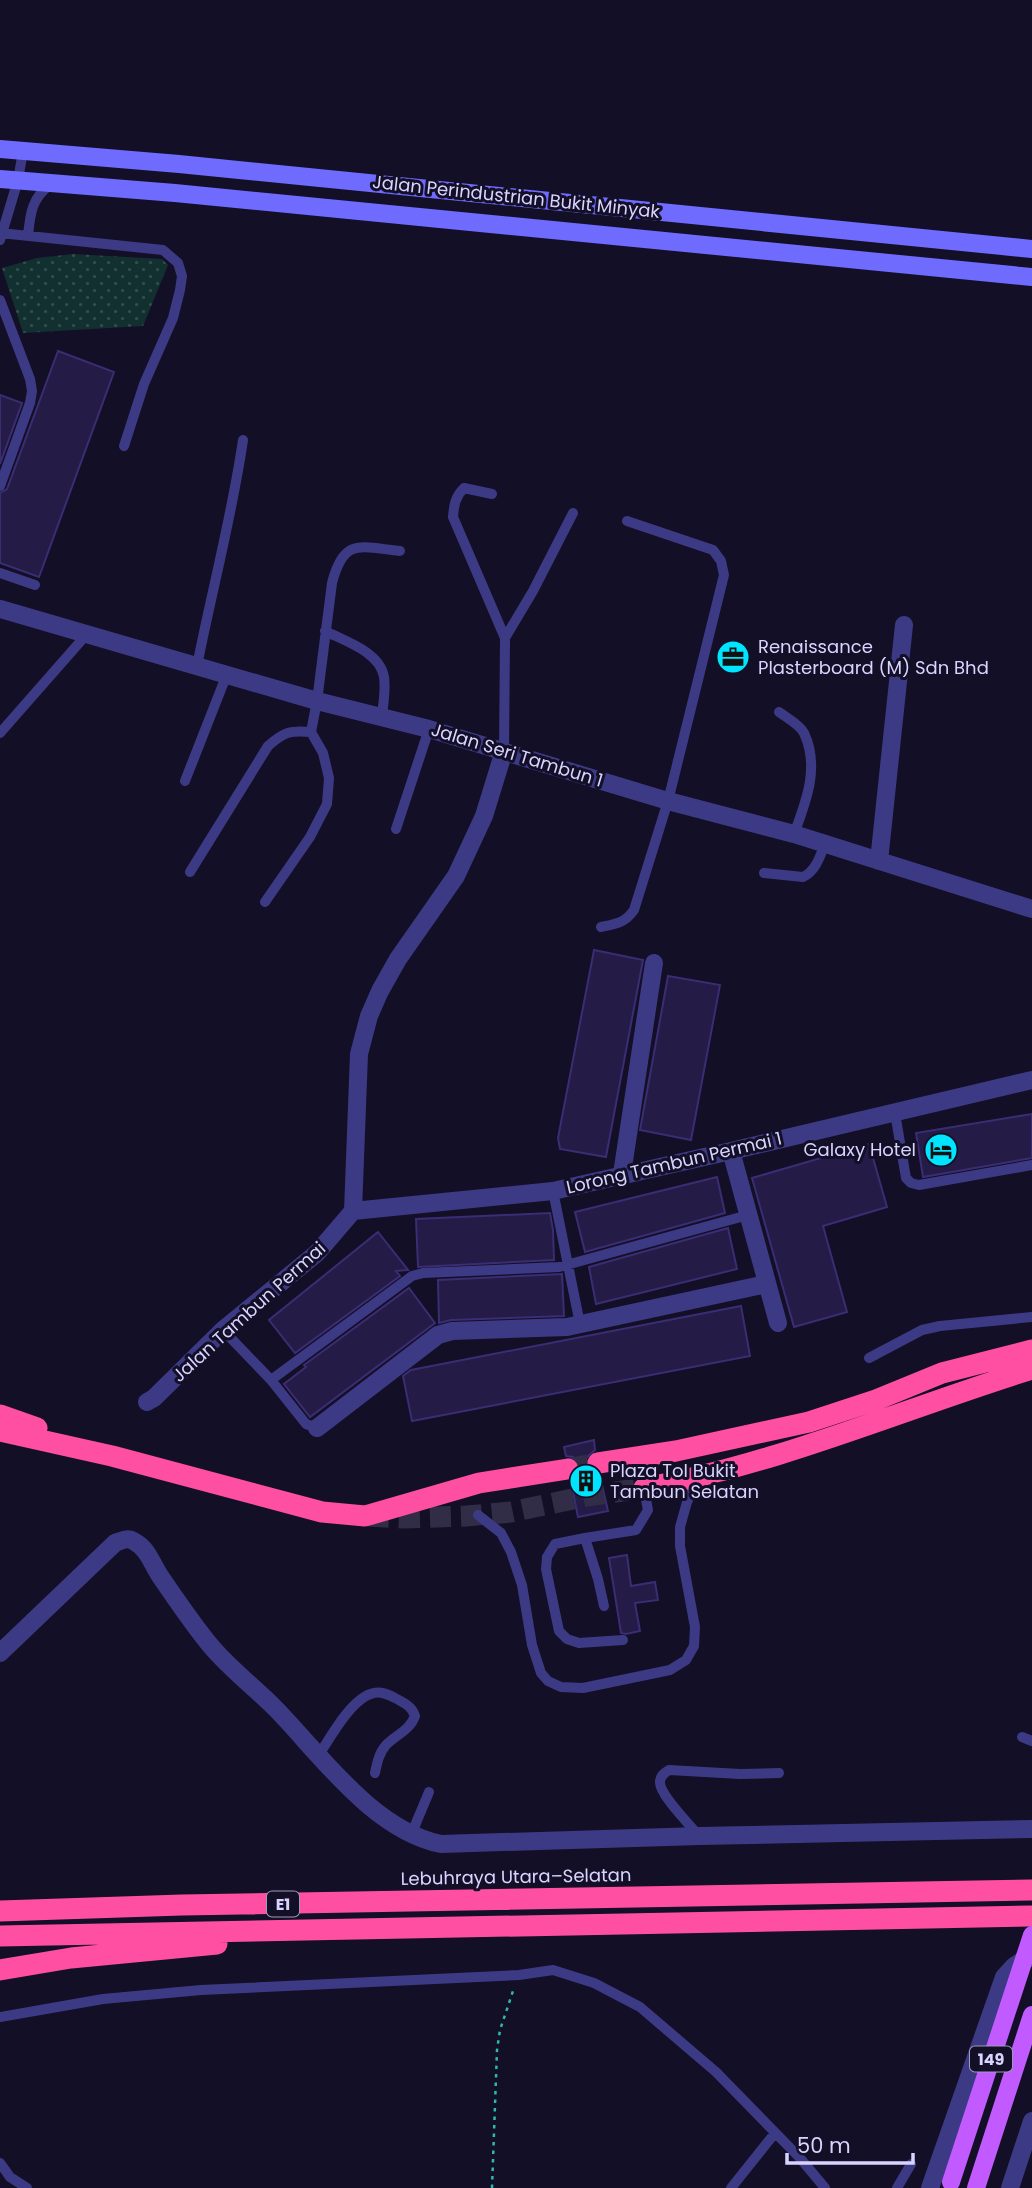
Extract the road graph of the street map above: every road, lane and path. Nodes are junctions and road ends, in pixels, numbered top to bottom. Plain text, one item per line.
1 (0, 149) edge
2 (23, 151) junction
3 (9, 179) edge
4 (54, 182) junction
5 (1, 235) edge
6 (28, 236) junction
7 (1032, 248) edge
8 (1032, 277) edge
9 (0, 300) edge
10 (243, 440) dead end
11 (124, 446) dead end
12 (0, 486) edge
13 (492, 494) dead end
14 (573, 513) dead end
15 (627, 521) dead end
16 (400, 551) dead end
17 (0, 573) edge
18 (35, 585) dead end
19 (0, 609) edge
20 (904, 625) dead end
21 (325, 631) junction
22 (87, 634) junction
23 (505, 638) junction
24 (197, 666) junction
25 (227, 674) junction
26 (317, 701) junction
27 (779, 712) dead end
28 (382, 717) junction
29 (429, 729) junction
30 (311, 732) junction
31 (0, 733) edge
32 (504, 751) junction
33 (185, 780) dead end
34 (668, 801) junction
35 (396, 829) dead end
36 (794, 834) junction
37 (825, 844) junction
38 (879, 861) junction
39 (190, 872) dead end
40 (764, 873) dead end
41 (265, 902) dead end
42 (1032, 909) edge
43 (601, 927) dead end
44 (654, 963) dead end
45 (1032, 1080) edge
46 (895, 1113) junction
47 (731, 1151) junction
48 (1032, 1165) edge
49 (622, 1174) junction
50 (553, 1191) junction
51 (353, 1211) junction
52 (748, 1215) junction
53 (567, 1265) junction
54 (766, 1284) junction
55 (1032, 1317) edge
56 (778, 1323) dead end
57 (580, 1325) junction
58 (223, 1330) junction
59 (1032, 1350) edge
60 (869, 1358) dead end
61 (1032, 1369) edge
62 (271, 1380) junction
63 (147, 1402) dead end
64 (0, 1415) edge
65 (317, 1428) joint
66 (0, 1431) edge
67 (112, 1456) junction
68 (638, 1458) junction
69 (598, 1463) tunnel mouth
70 (568, 1469) tunnel mouth
71 (698, 1478) junction
72 (644, 1488) junction
73 (478, 1515) dead end
74 (585, 1538) junction
75 (604, 1606) dead end
76 (623, 1640) dead end
77 (0, 1653) edge
78 (318, 1755) junction
79 (375, 1773) dead end
80 (779, 1773) dead end
81 (429, 1792) dead end
82 (1032, 1829) edge
83 (411, 1835) junction
84 (699, 1836) junction
85 (1032, 1890) edge
86 (0, 1911) edge
87 (1032, 1916) edge
88 (291, 1931) junction
89 (0, 1936) edge
90 (1032, 1936) edge
91 (1032, 1958) edge
92 (0, 1970) edge
93 (519, 1975) junction
94 (1032, 2015) edge
95 (0, 2017) edge
96 (1032, 2121) edge
97 (775, 2133) junction
98 (0, 2163) edge
99 (911, 2165) dead end
100 (950, 2185) edge
101 (27, 2188) edge
102 (492, 2188) edge
103 (731, 2188) edge
104 (825, 2188) edge
105 (897, 2188) edge
106 (930, 2188) edge
107 (976, 2188) edge
108 (1010, 2188) edge

1 - 2 main road, Jalan Perindustrian Bukit Minyak
2 - 3 lane
2 - 7 main road, Jalan Perindustrian Bukit Minyak
3 - 4 main road, Jalan Perindustrian Bukit Minyak
3 - 5 lane
4 - 6 lane
4 - 8 main road, Jalan Perindustrian Bukit Minyak
5 - 6 lane
6 - 11 lane
9 - 12 lane
10 - 24 lane
13 - 23 lane
14 - 23 lane
15 - 34 lane
16 - 21 lane
17 - 18 lane
19 - 22 street, Jalan Seri Tambun 1
20 - 38 street
21 - 26 lane
21 - 28 lane
22 - 24 street, Jalan Seri Tambun 1
22 - 31 lane
23 - 32 lane
24 - 25 street, Jalan Seri Tambun 1
25 - 26 street, Jalan Seri Tambun 1
25 - 33 lane
26 - 28 street, Jalan Seri Tambun 1
26 - 30 lane
27 - 36 lane
28 - 29 street, Jalan Seri Tambun 1
29 - 32 street, Jalan Seri Tambun 1
29 - 35 lane
30 - 39 lane
30 - 41 lane
32 - 34 street, Jalan Seri Tambun 1
32 - 51 street
34 - 36 street, Jalan Seri Tambun 1
34 - 43 lane
36 - 37 street, Jalan Seri Tambun 1
37 - 38 street, Jalan Seri Tambun 1
37 - 40 lane
38 - 42 street, Jalan Seri Tambun 1
44 - 49 street
45 - 46 street, Lorong Tambun Permai 1
46 - 47 street, Lorong Tambun Permai 1
46 - 48 lane
47 - 49 street, Lorong Tambun Permai 1
47 - 52 street
49 - 50 street, Lorong Tambun Permai 1
50 - 51 street, Lorong Tambun Permai 1
50 - 53 lane
51 - 58 street, Jalan Tambun Permai
52 - 53 lane
52 - 54 street
53 - 57 lane
53 - 62 lane
54 - 56 street
54 - 57 street
55 - 60 lane
57 - 65 street
58 - 62 lane
58 - 63 street, Jalan Tambun Permai
59 - 68 highway
61 - 71 highway
62 - 65 lane
64 - 67 highway
66 - 67 highway
67 - 70 highway
68 - 69 highway
68 - 72 lane
71 - 72 highway
71 - 73 lane
72 - 74 lane
74 - 75 lane
74 - 76 lane
77 - 78 street
78 - 79 lane
78 - 83 street
80 - 84 lane
81 - 83 lane
82 - 84 street
83 - 84 street
85 - 86 highway, Lebuhraya Utara–Selatan / E1
87 - 88 highway, E1
88 - 89 highway, E1
88 - 92 highway
90 - 100 main road, 149, bridge
91 - 106 street
93 - 95 lane
93 - 97 lane
93 - 102 path
94 - 107 main road, 149
96 - 108 street
97 - 103 lane
97 - 104 lane
98 - 101 lane
99 - 105 lane

